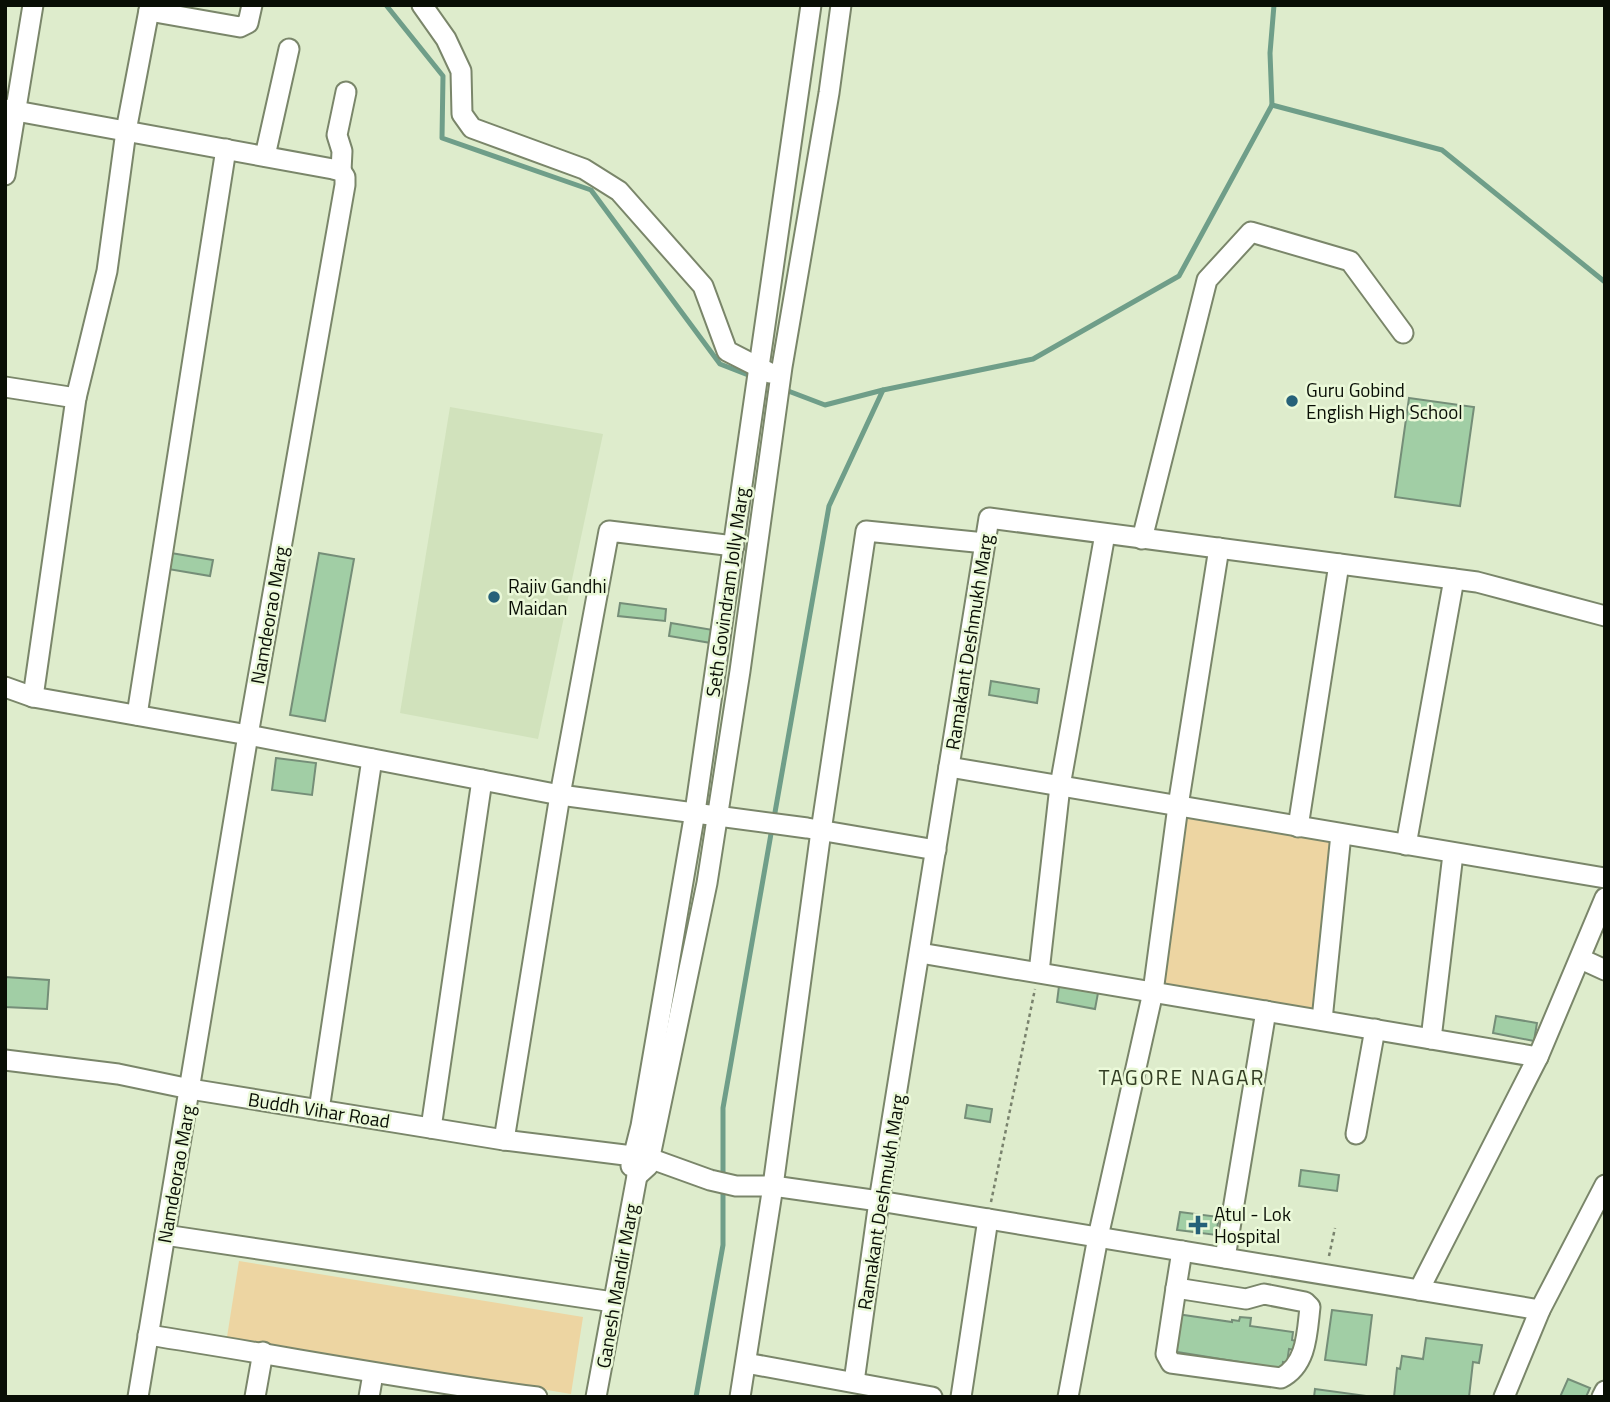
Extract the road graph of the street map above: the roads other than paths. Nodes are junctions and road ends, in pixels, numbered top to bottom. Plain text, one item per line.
1 (33, 5) edge
2 (252, 5) edge
3 (422, 5) edge
4 (811, 5) edge
5 (841, 5) edge
6 (150, 8) edge
7 (174, 10) edge
8 (289, 49) dead end
9 (346, 92) dead end
10 (11, 109) edge
11 (126, 131) junction
12 (226, 149) junction
13 (265, 156) junction
14 (341, 171) junction
15 (5, 175) edge
16 (1403, 333) dead end
17 (759, 373) junction
18 (781, 377) junction
19 (5, 387) edge
20 (76, 398) junction
21 (753, 412) junction
22 (776, 416) junction
23 (1105, 534) junction
24 (1142, 538) junction
25 (985, 543) junction
26 (734, 546) junction
27 (1219, 548) junction
28 (1339, 564) junction
29 (1454, 579) junction
30 (1605, 616) edge
31 (5, 687) edge
32 (33, 696) junction
33 (137, 715) junction
34 (248, 735) junction
35 (372, 759) junction
36 (949, 767) junction
37 (482, 780) junction
38 (1060, 786) junction
39 (560, 795) junction
40 (1178, 806) junction
41 (695, 812) junction
42 (717, 815) junction
43 (1298, 827) junction
44 (814, 829) junction
45 (1341, 834) junction
46 (1406, 845) junction
47 (936, 850) junction
48 (1454, 854) junction
49 (1605, 878) edge
50 (1605, 898) edge
51 (920, 953) junction
52 (1581, 959) junction
53 (1605, 970) edge
54 (1039, 972) junction
55 (1153, 992) junction
56 (1266, 1011) junction
57 (1322, 1020) junction
58 (1375, 1029) junction
59 (1431, 1039) junction
60 (1538, 1057) junction
61 (5, 1060) edge
62 (190, 1089) junction
63 (319, 1110) junction
64 (431, 1128) junction
65 (1356, 1135) dead end
66 (504, 1140) junction
67 (641, 1157) junction
68 (637, 1176) joint
69 (1605, 1185) edge
70 (773, 1186) junction
71 (879, 1201) junction
72 (988, 1219) junction
73 (165, 1235) junction
74 (1098, 1237) junction
75 (1182, 1251) junction
76 (1225, 1258) junction
77 (1269, 1265) junction
78 (1176, 1288) junction
79 (1419, 1290) junction
80 (1264, 1294) junction
81 (614, 1302) junction
82 (1539, 1310) junction
83 (148, 1335) junction
84 (263, 1352) junction
85 (746, 1363) junction
86 (373, 1374) junction
87 (854, 1382) junction
88 (1605, 1391) edge
89 (483, 1393) edge
90 (138, 1397) edge
91 (256, 1397) edge
92 (369, 1397) edge
93 (537, 1397) edge
94 (596, 1397) edge
95 (740, 1397) edge
96 (932, 1397) edge
97 (961, 1397) edge
98 (1068, 1397) edge
99 (1504, 1397) edge
100 (1602, 1397) edge

1 - 10 street
2 - 7 street
3 - 17 street
4 - 17 street, Seth Govindram Jolly Marg
5 - 18 street
6 - 7 street
6 - 11 street
8 - 13 street
9 - 14 street, Namdeorao Marg
10 - 11 street
10 - 15 street
11 - 12 street
11 - 20 street
12 - 13 street
12 - 33 street
13 - 14 street
14 - 34 street, Namdeorao Marg
16 - 24 street
17 - 18 street
17 - 21 street, Seth Govindram Jolly Marg
18 - 22 street
19 - 20 street
20 - 32 street
21 - 22 street
21 - 26 street, Seth Govindram Jolly Marg
22 - 42 street
23 - 24 street, Ramakant Deshmukh Marg
23 - 25 street, Ramakant Deshmukh Marg
23 - 38 street
24 - 27 street, Ramakant Deshmukh Marg
25 - 36 street, Ramakant Deshmukh Marg
25 - 44 street
26 - 39 street
26 - 41 street, Seth Govindram Jolly Marg
27 - 28 street, Ramakant Deshmukh Marg
27 - 40 street
28 - 29 street, Ramakant Deshmukh Marg
28 - 43 street
29 - 30 street, Ramakant Deshmukh Marg
29 - 46 street
31 - 32 street
32 - 33 street
33 - 34 street
34 - 35 street
34 - 62 street, Namdeorao Marg
35 - 37 street
35 - 63 street
36 - 38 street
36 - 47 street, Ramakant Deshmukh Marg
37 - 39 street
37 - 64 street
38 - 40 street
38 - 54 street
39 - 41 street
39 - 66 street
40 - 43 street
40 - 55 street
41 - 42 street
41 - 67 street, Seth Govindram Jolly Marg
42 - 44 street
42 - 67 street
43 - 45 street
44 - 47 street
44 - 70 street
45 - 46 street
45 - 57 street
46 - 48 street
47 - 51 street, Ramakant Deshmukh Marg
48 - 49 street
48 - 59 street
50 - 52 street
51 - 54 street
51 - 71 street, Ramakant Deshmukh Marg
52 - 53 street
52 - 60 street
54 - 55 street
55 - 56 street
55 - 74 street
56 - 57 street
56 - 76 street
57 - 58 street
58 - 59 street
58 - 65 street
59 - 60 street
60 - 79 street
61 - 62 street, Buddh Vihar Road
62 - 63 street, Buddh Vihar Road
62 - 73 street, Namdeorao Marg
63 - 64 street, Buddh Vihar Road
64 - 66 street, Buddh Vihar Road
66 - 67 street, Buddh Vihar Road
67 - 68 street, Seth Govindram Jolly Marg
67 - 70 street, Buddh Vihar Road
68 - 81 street, Ganesh Mandir Marg
69 - 82 street
70 - 71 street, Buddh Vihar Road
70 - 85 street
71 - 72 street, Buddh Vihar Road
71 - 87 street, Ramakant Deshmukh Marg
72 - 74 street, Buddh Vihar Road
72 - 97 street
73 - 81 street
73 - 83 street, Namdeorao Marg
74 - 75 street, Buddh Vihar Road
74 - 98 street
75 - 76 street, Buddh Vihar Road
75 - 78 street
76 - 77 street, Buddh Vihar Road
77 - 79 street, Buddh Vihar Road
77 - 80 street
78 - 80 street
78 - 80 street
79 - 82 street, Buddh Vihar Road
81 - 94 street, Ganesh Mandir Marg
82 - 99 street
83 - 84 street
83 - 90 street, Namdeorao Marg
84 - 86 street
84 - 91 street
85 - 87 street
85 - 95 street
86 - 89 street
86 - 92 street
87 - 96 street
88 - 100 street
89 - 93 street

